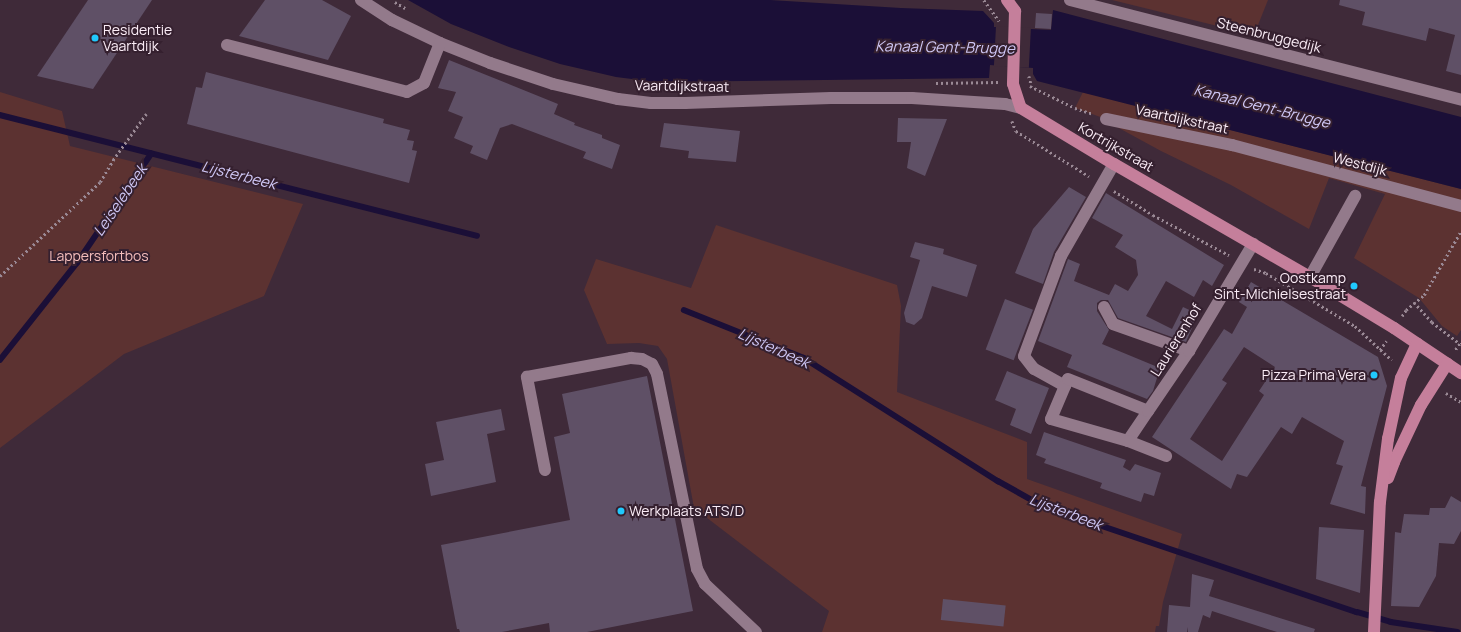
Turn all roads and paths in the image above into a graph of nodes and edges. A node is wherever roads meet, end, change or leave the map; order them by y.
1 (361, 0) edge
2 (391, 0) edge
3 (984, 0) edge
4 (1007, 0) edge
5 (1070, 0) edge
6 (410, 10) dead end
7 (1001, 26) dead end
8 (440, 43) junction
9 (227, 45) dead end
10 (1001, 82) dead end
11 (931, 83) dead end
12 (1032, 87) dead end
13 (1461, 100) edge
14 (1021, 108) junction
15 (146, 114) dead end
16 (1106, 119) joint
17 (1016, 132) dead end
18 (1251, 150) joint
19 (1114, 164) junction
20 (1102, 184) junction
21 (1355, 196) dead end
22 (1461, 206) edge
23 (1461, 231) edge
24 (1253, 244) junction
25 (1241, 262) junction
26 (0, 276) edge
27 (1310, 277) junction
28 (1104, 307) dead end
29 (1417, 344) junction
30 (1460, 344) edge
31 (1380, 350) dead end
32 (1189, 351) junction
33 (1447, 364) junction
34 (1461, 373) edge
35 (1065, 386) junction
36 (1148, 411) junction
37 (1128, 441) junction
38 (1166, 456) dead end
39 (545, 470) dead end
40 (1380, 502) junction
41 (1374, 631) edge
42 (756, 632) edge

1 - 8 street, Vaartdijkstraat
2 - 6 path
3 - 7 path
4 - 14 main road
5 - 13 street, Steenbruggedijk
8 - 9 street
8 - 14 street, Vaartdijkstraat
10 - 11 path
12 - 16 path
14 - 19 main road, Kortrijkstraat
15 - 26 path
16 - 18 street, Vaartdijkstraat
17 - 20 path
18 - 22 street, Westdijk
19 - 20 street
19 - 24 main road, Kortrijkstraat
20 - 25 path
20 - 35 street
21 - 27 street
23 - 30 path
24 - 25 street, Laurierenhof
24 - 27 main road, Kortrijkstraat
25 - 31 path
25 - 32 street, Laurierenhof
27 - 29 main road, Kortrijkstraat
28 - 32 street
29 - 33 main road, Kortrijkstraat
29 - 40 main road
32 - 36 street, Laurierenhof
33 - 34 main road, Kortrijkstraat
33 - 40 main road
35 - 36 street
35 - 37 street
36 - 37 street, Laurierenhof
37 - 38 street
39 - 42 street
40 - 41 main road

